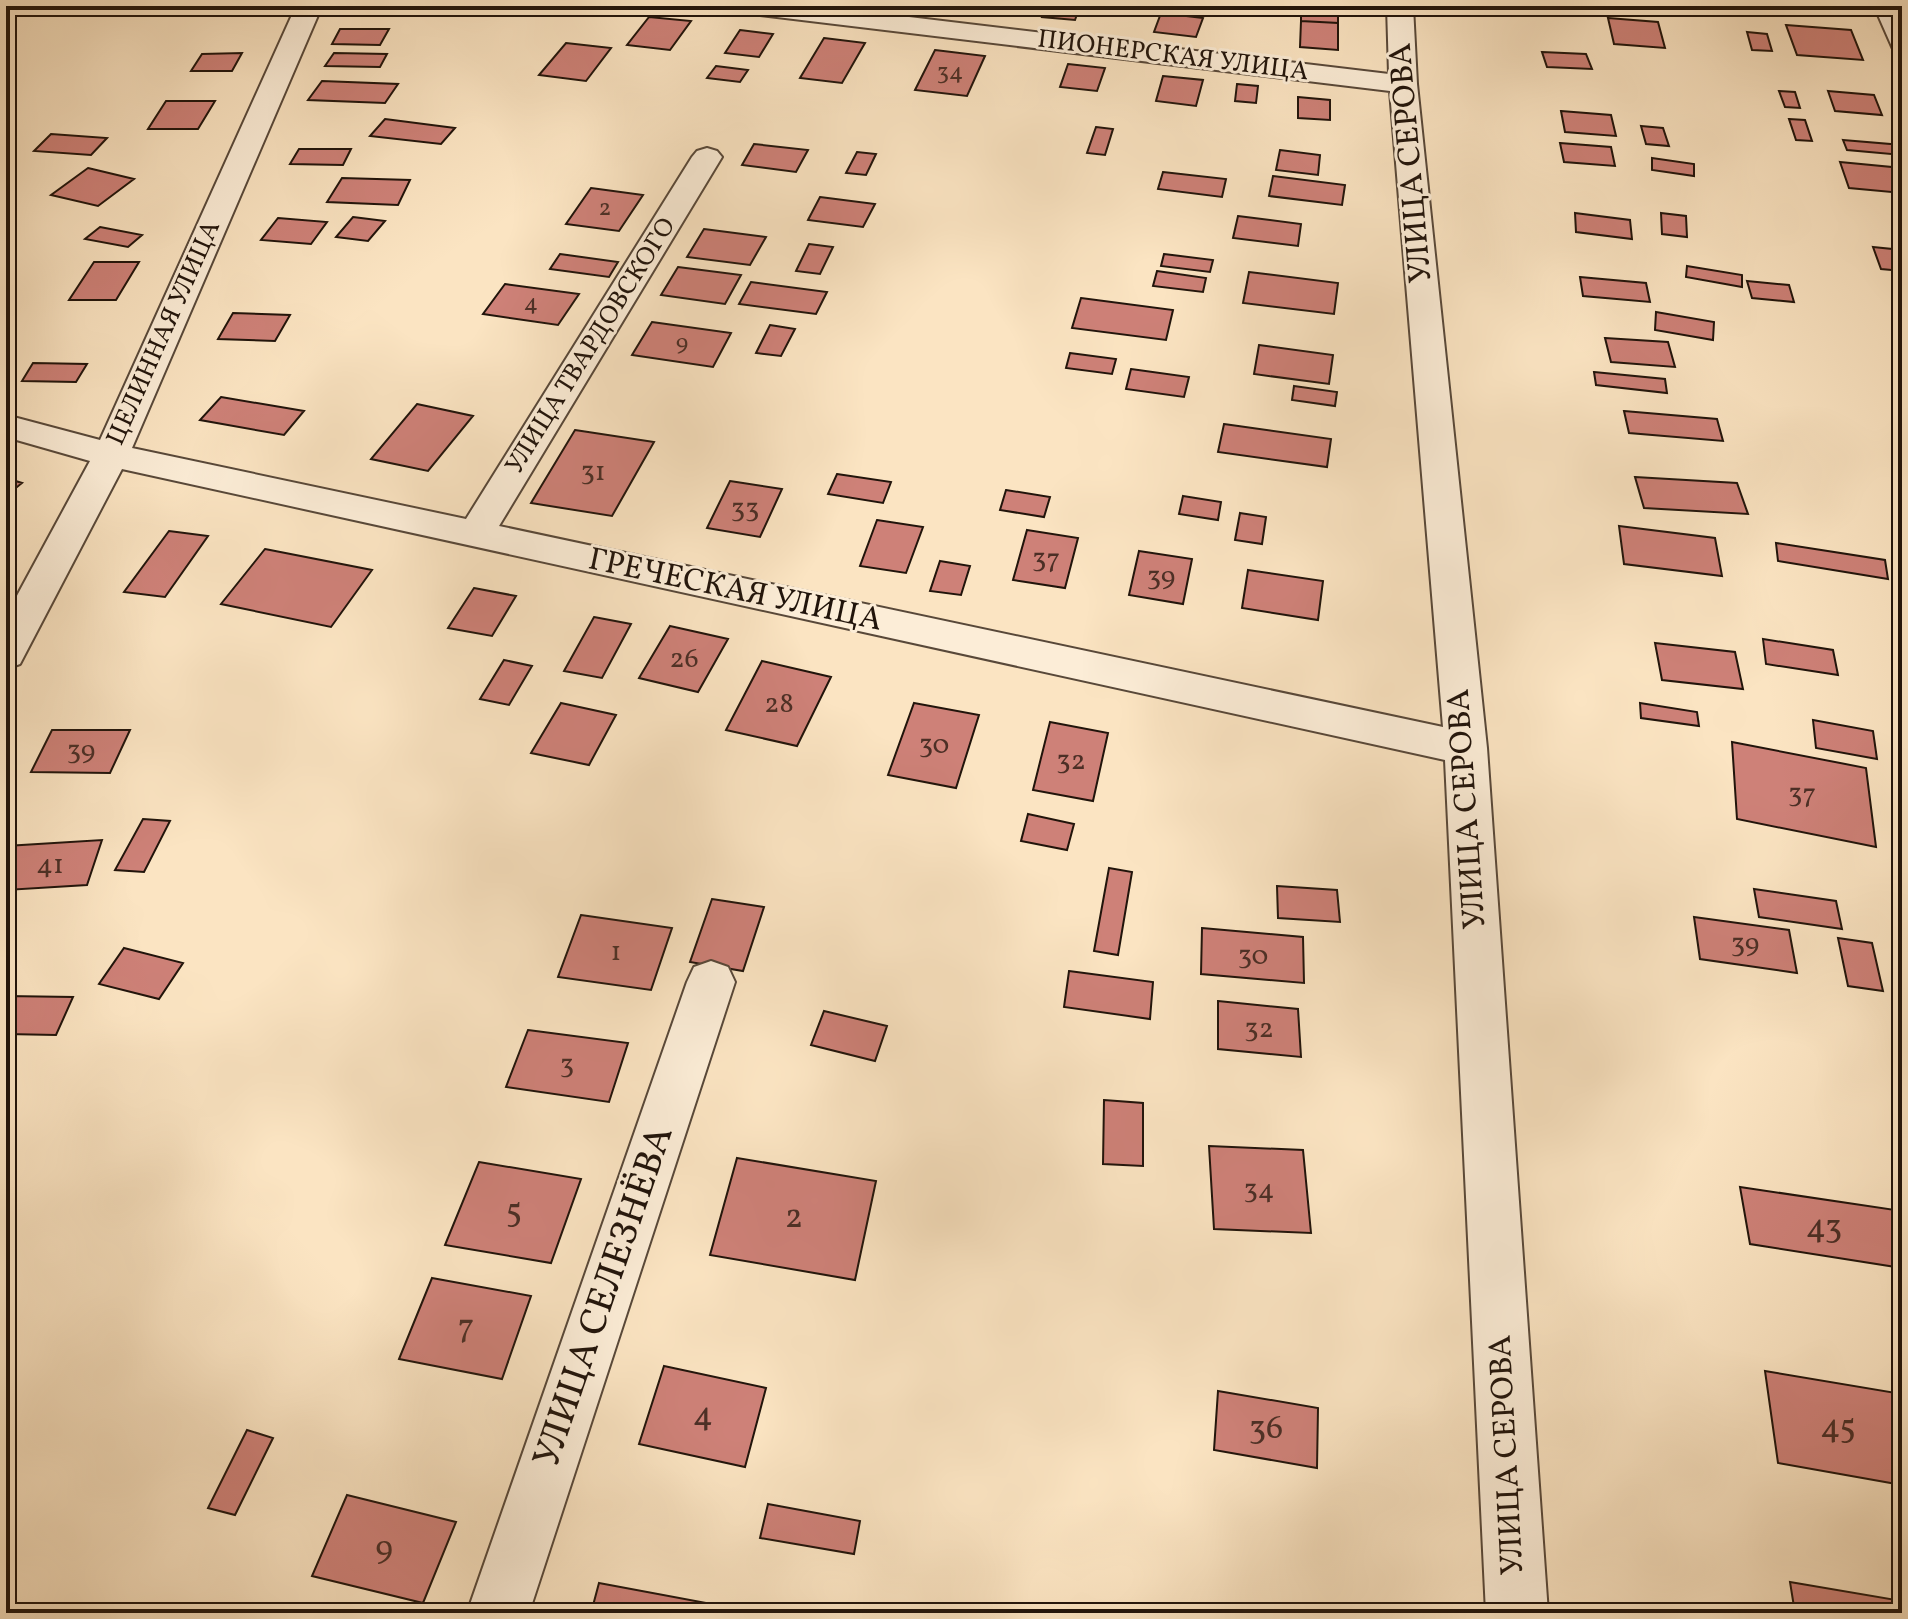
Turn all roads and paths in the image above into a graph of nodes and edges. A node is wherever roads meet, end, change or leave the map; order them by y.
1 (309, 6) edge
2 (752, 6) edge
3 (1400, 6) edge
4 (1887, 6) edge
5 (1902, 43) edge
6 (1403, 84) junction
7 (707, 157) dead end
8 (6, 426) edge
9 (111, 455) junction
10 (475, 535) junction
11 (6, 654) edge
12 (1466, 748) junction
13 (711, 982) dead end
14 (498, 1613) edge
15 (1517, 1613) edge

1 - 9 street, ЦЕЛИННАЯ УЛИЦА
2 - 6 street, ПИОНЕРСКАЯ УЛИЦА
3 - 6 street, УЛИЦА СЕРОВА
4 - 5 street
6 - 12 street, УЛИЦА СЕРОВА
7 - 10 street, УЛИЦА ТВАРДОВСКОГО
8 - 9 street, ГРЕЧЕСКАЯ УЛИЦА
9 - 10 street, ГРЕЧЕСКАЯ УЛИЦА
9 - 11 street, ЦЕЛИННАЯ УЛИЦА
10 - 12 street, ГРЕЧЕСКАЯ УЛИЦА
12 - 15 street, УЛИЦА СЕРОВА
13 - 14 street, УЛИЦА СЕЛЕЗНЁВА

